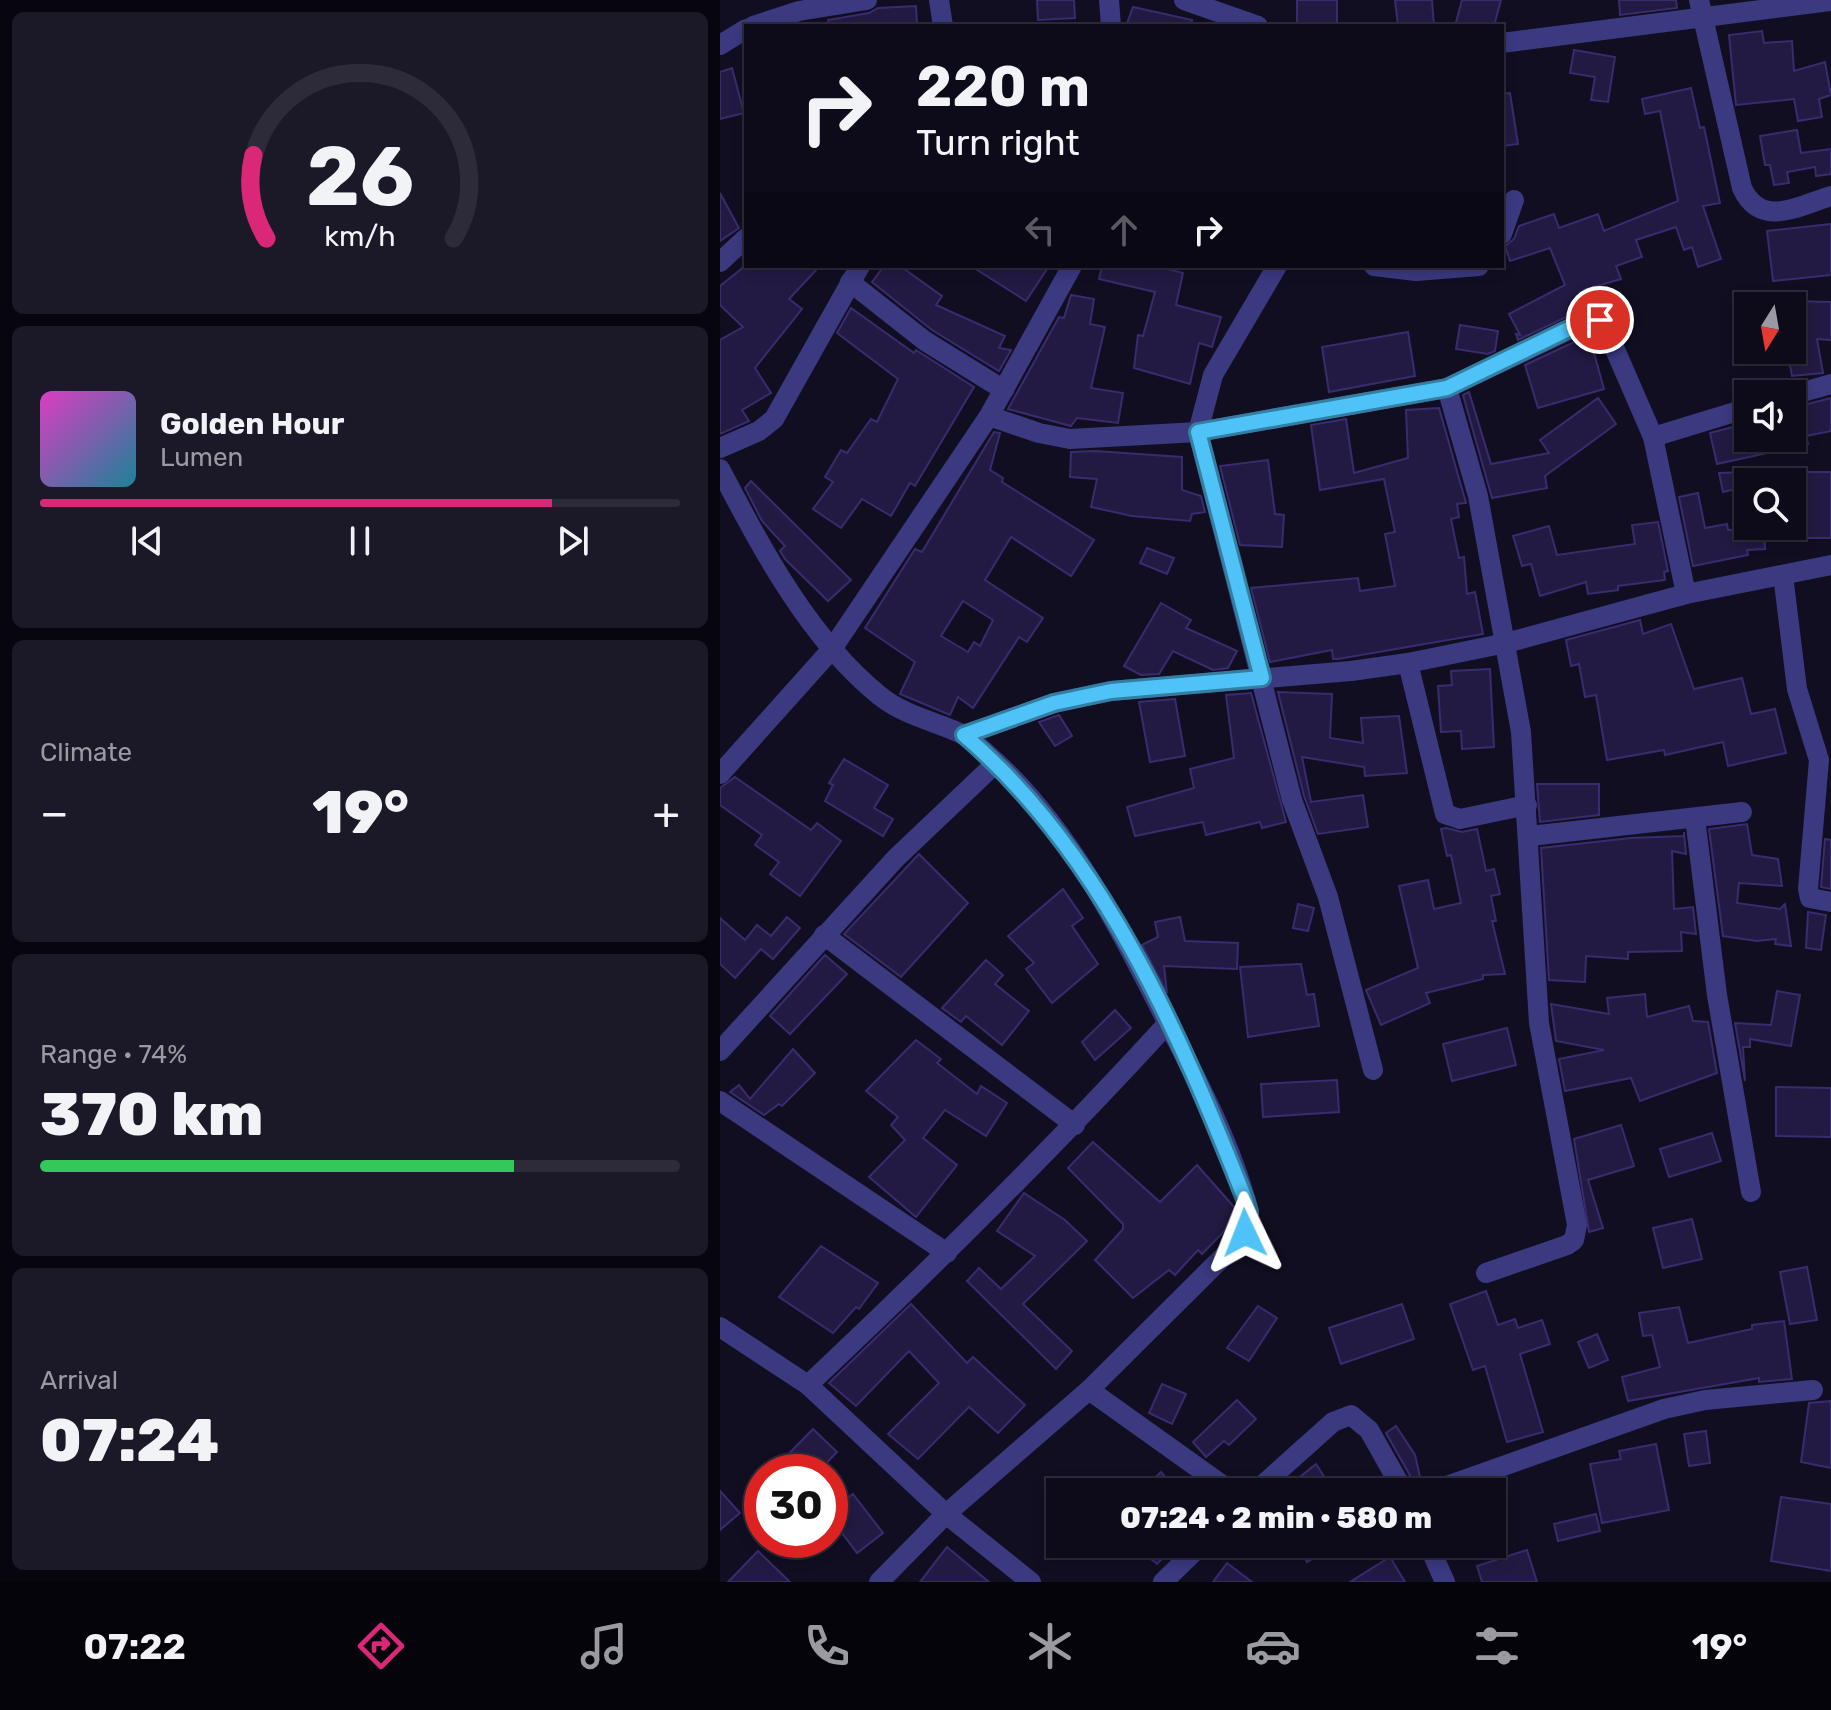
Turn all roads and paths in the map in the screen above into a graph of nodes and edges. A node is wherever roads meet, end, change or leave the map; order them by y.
1 (867, 0) edge
2 (939, 0) edge
3 (1109, 0) edge
4 (1184, 0) edge
5 (1831, 1) edge
6 (1701, 8) edge
7 (801, 12) edge
8 (760, 24) edge
9 (943, 24) edge
10 (1111, 24) edge
11 (1252, 24) edge
12 (744, 30) edge
13 (1504, 43) edge
14 (720, 45) edge
15 (1831, 196) edge
16 (1514, 200) dead end
17 (1504, 228) edge
18 (744, 240) edge
19 (720, 262) edge
20 (1071, 268) edge
21 (1276, 268) edge
22 (1391, 268) edge
23 (1454, 268) edge
24 (855, 274) edge
25 (1831, 384) edge
26 (1447, 388) junction
27 (1004, 390) junction
28 (1806, 391) edge
29 (1734, 412) edge
30 (989, 416) junction
31 (1198, 432) junction
32 (1653, 437) junction
33 (720, 448) edge
34 (720, 469) edge
35 (1831, 565) edge
36 (1783, 575) junction
37 (1686, 594) junction
38 (1506, 643) junction
39 (832, 649) junction
40 (1408, 663) junction
41 (1262, 678) junction
42 (964, 735) junction
43 (996, 763) junction
44 (720, 774) edge
45 (1527, 805) junction
46 (1742, 812) dead end
47 (1695, 818) junction
48 (1530, 836) junction
49 (1831, 902) edge
50 (824, 935) junction
51 (1168, 1023) junction
52 (720, 1051) edge
53 (1373, 1070) dead end
54 (720, 1101) edge
55 (1075, 1125) junction
56 (1751, 1192) dead end
57 (947, 1253) junction
58 (1486, 1273) dead end
59 (720, 1327) edge
60 (808, 1385) junction
61 (1089, 1390) junction
62 (1813, 1390) dead end
63 (1212, 1478) edge
64 (1271, 1478) edge
65 (1396, 1478) edge
66 (1469, 1478) edge
67 (946, 1514) junction
68 (1188, 1558) edge
69 (1434, 1558) edge
70 (879, 1582) edge
71 (1031, 1582) edge
72 (1163, 1582) edge
73 (1445, 1582) edge

1 - 7 street
2 - 9 street
3 - 10 street
4 - 11 street
5 - 6 street
6 - 13 street
6 - 15 street
7 - 8 street
12 - 14 street
16 - 17 street
18 - 19 street
20 - 27 street
21 - 31 street
22 - 23 street
24 - 27 street
24 - 33 street
25 - 28 street
26 - 31 street
26 - 32 street
26 - 38 street
27 - 30 street
29 - 32 street
30 - 31 street
30 - 39 street
31 - 41 street
32 - 37 street
34 - 39 street
35 - 36 street
36 - 37 street
36 - 49 street
37 - 38 street
38 - 40 street
38 - 45 street
39 - 42 street
39 - 44 street
40 - 41 street
40 - 45 street
41 - 42 street
41 - 53 street
42 - 43 street
43 - 50 street
43 - 51 street
45 - 48 street
46 - 47 street
47 - 48 street
47 - 56 street
48 - 58 street
50 - 52 street
50 - 55 street
51 - 55 street
51 - 61 street
54 - 57 street
55 - 57 street
57 - 60 street
59 - 60 street
60 - 67 street
61 - 63 street
61 - 67 street
62 - 66 street
64 - 65 street
67 - 70 street
67 - 71 street
68 - 72 street
69 - 73 street

